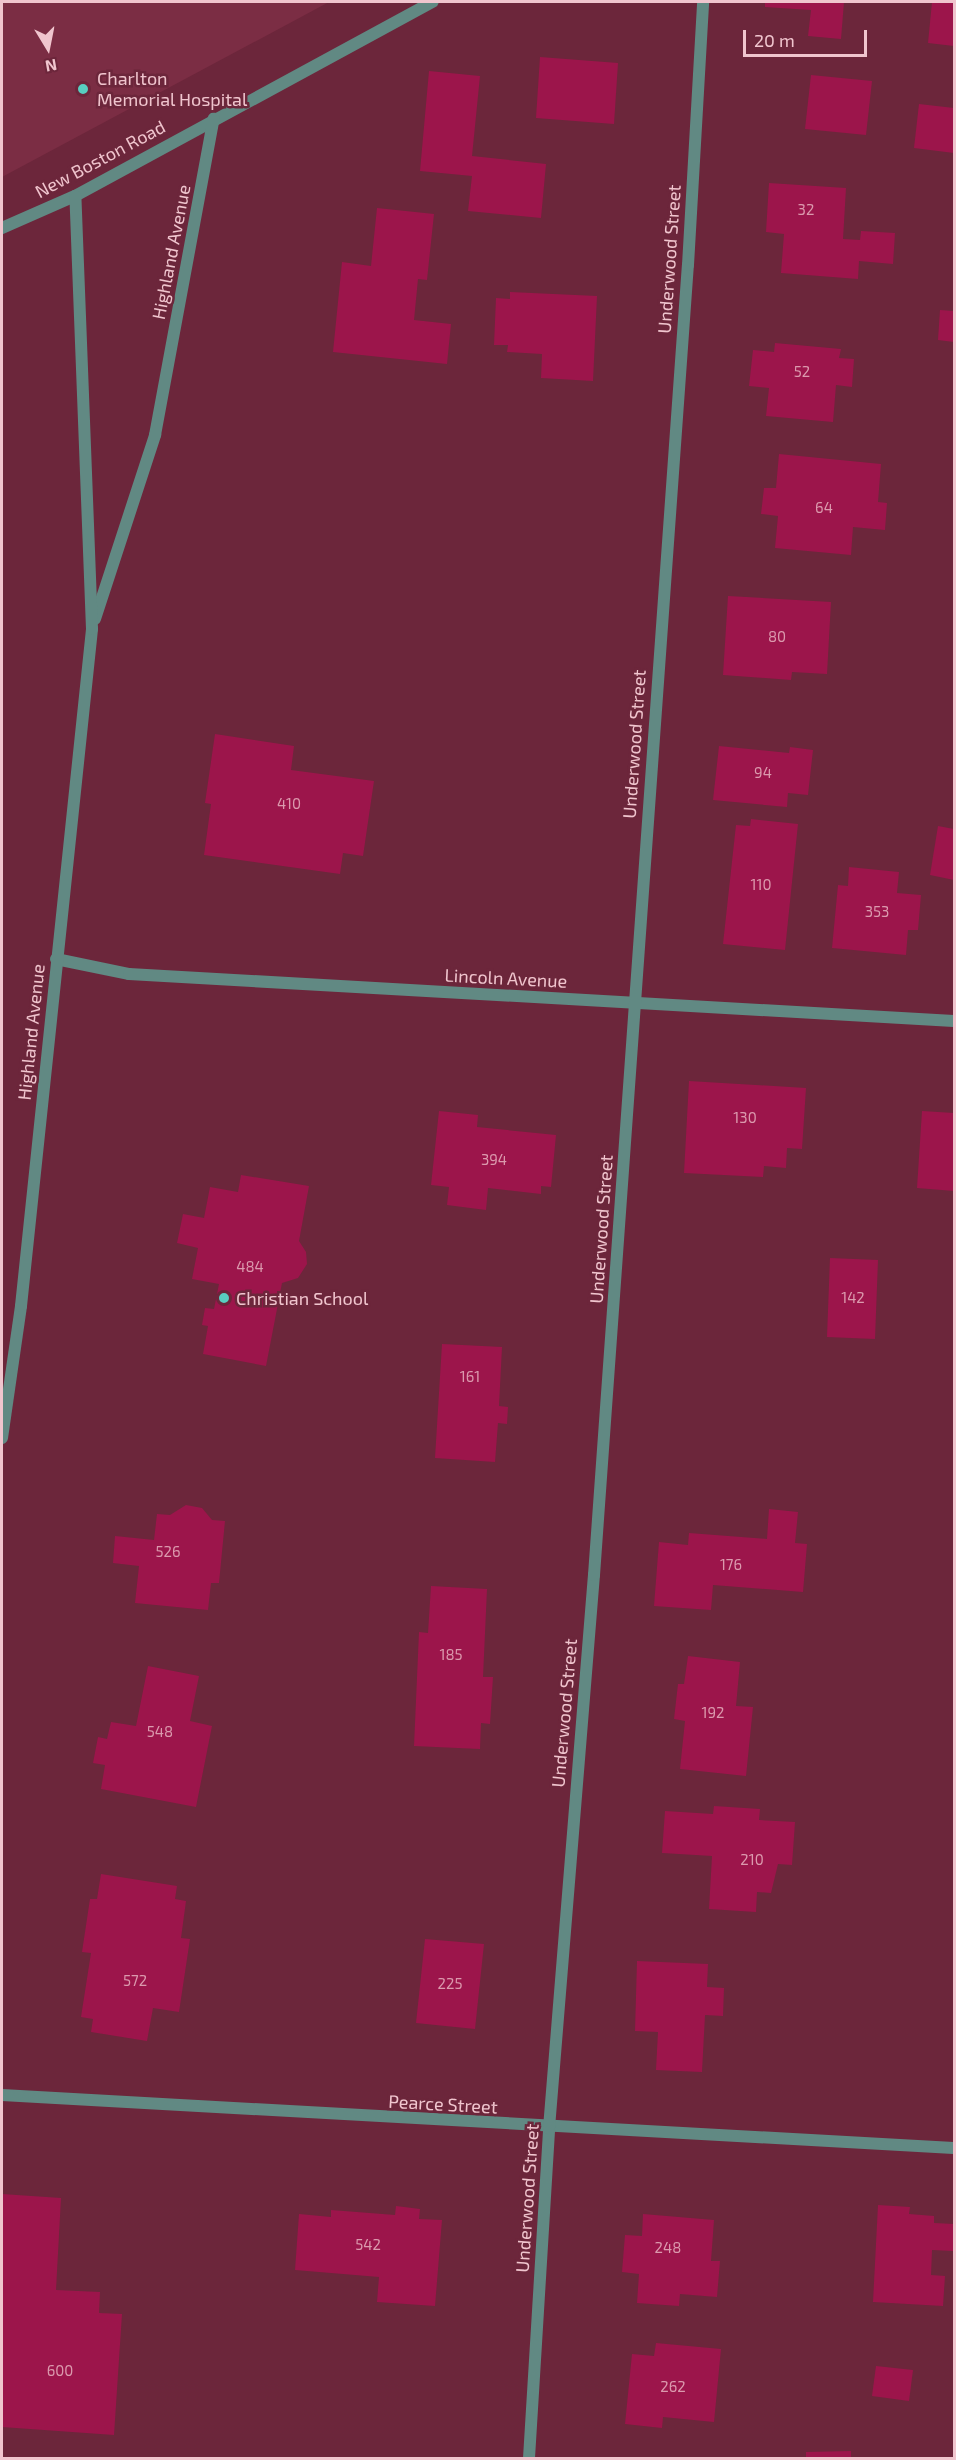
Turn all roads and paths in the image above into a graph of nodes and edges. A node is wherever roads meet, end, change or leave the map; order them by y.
1 (433, 2) edge
2 (703, 2) edge
3 (214, 118) junction
4 (75, 196) junction
5 (2, 228) edge
6 (92, 629) junction
7 (56, 959) junction
8 (634, 1004) junction
9 (954, 1021) edge
10 (2, 1438) edge
11 (2, 2095) edge
12 (549, 2128) junction
13 (954, 2148) edge
14 (529, 2458) edge

1 - 3 street
2 - 8 street, Underwood Street
3 - 4 street, New Boston Road
3 - 6 street, Highland Avenue
4 - 5 street, New Boston Road
4 - 6 street, Highland Avenue
6 - 7 street, Highland Avenue
7 - 8 street, Lincoln Avenue
7 - 10 street, Highland Avenue
8 - 9 street, Lincoln Avenue
8 - 12 street, Underwood Street
11 - 12 street, Pearce Street
12 - 13 street, Pearce Street
12 - 14 street, Underwood Street

